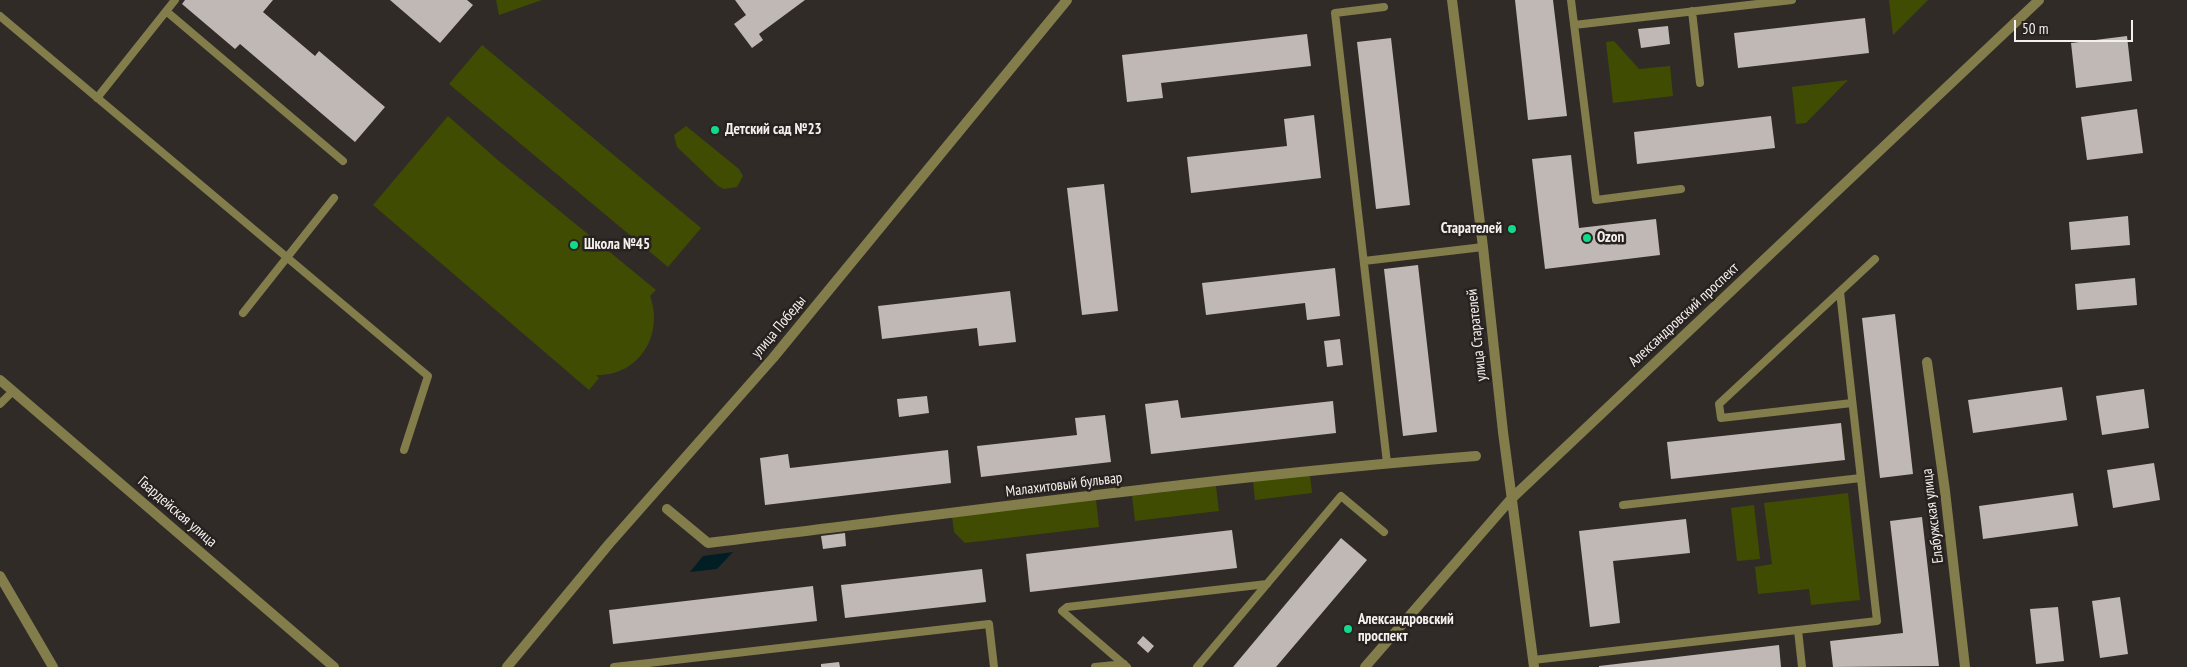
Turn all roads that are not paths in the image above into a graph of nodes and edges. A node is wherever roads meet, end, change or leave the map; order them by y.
1 (175, 0) edge
2 (1068, 0) edge
3 (1452, 0) edge
4 (1572, 0) edge
5 (1792, 0) edge
6 (2039, 0) edge
7 (1384, 7) dead end
8 (166, 11) junction
9 (1692, 12) junction
10 (0, 16) edge
11 (1574, 25) junction
12 (1700, 83) dead end
13 (96, 98) junction
14 (343, 161) dead end
15 (1681, 189) dead end
16 (334, 198) dead end
17 (1483, 247) junction
18 (286, 258) junction
19 (1875, 259) dead end
20 (1364, 261) junction
21 (1840, 292) junction
22 (243, 313) dead end
23 (1927, 362) dead end
24 (0, 380) edge
25 (13, 391) junction
26 (1852, 403) junction
27 (0, 404) edge
28 (404, 450) dead end
29 (1476, 456) dead end
30 (1387, 463) junction
31 (1861, 478) junction
32 (1511, 499) junction
33 (1623, 505) dead end
34 (667, 509) dead end
35 (1384, 532) dead end
36 (0, 576) edge
37 (1267, 584) junction
38 (1798, 630) junction
39 (1534, 664) edge
40 (1126, 665) edge
41 (54, 667) edge
42 (334, 667) edge
43 (507, 667) edge
44 (614, 667) edge
45 (994, 667) edge
46 (1095, 667) edge
47 (1197, 667) edge
48 (1365, 667) edge
49 (1802, 667) edge
50 (1965, 667) edge

1 - 8 lane
2 - 43 street, улица Победы
3 - 17 street, улица Старателей
4 - 11 lane
5 - 9 lane
6 - 32 street, Александровский проспект
7 - 20 lane
8 - 13 lane
8 - 14 lane
9 - 11 lane
9 - 12 lane
10 - 13 lane
11 - 15 lane
13 - 18 lane
16 - 18 lane
17 - 20 lane
17 - 32 street, улица Старателей
18 - 22 lane
18 - 28 lane
19 - 21 lane
20 - 30 lane
21 - 26 lane
21 - 26 lane
23 - 50 street, Елабужская улица
24 - 25 street, Гвардейская улица
25 - 27 lane
25 - 42 street, Гвардейская улица
26 - 31 lane
29 - 30 street, Малахитовый бульвар
30 - 34 street, Малахитовый бульвар
31 - 33 lane
31 - 38 lane
32 - 39 street, улица Старателей
32 - 48 street, Александровский проспект
35 - 37 lane
36 - 41 street
37 - 40 lane
37 - 47 lane
38 - 39 lane
38 - 49 lane
40 - 46 lane
44 - 45 lane

